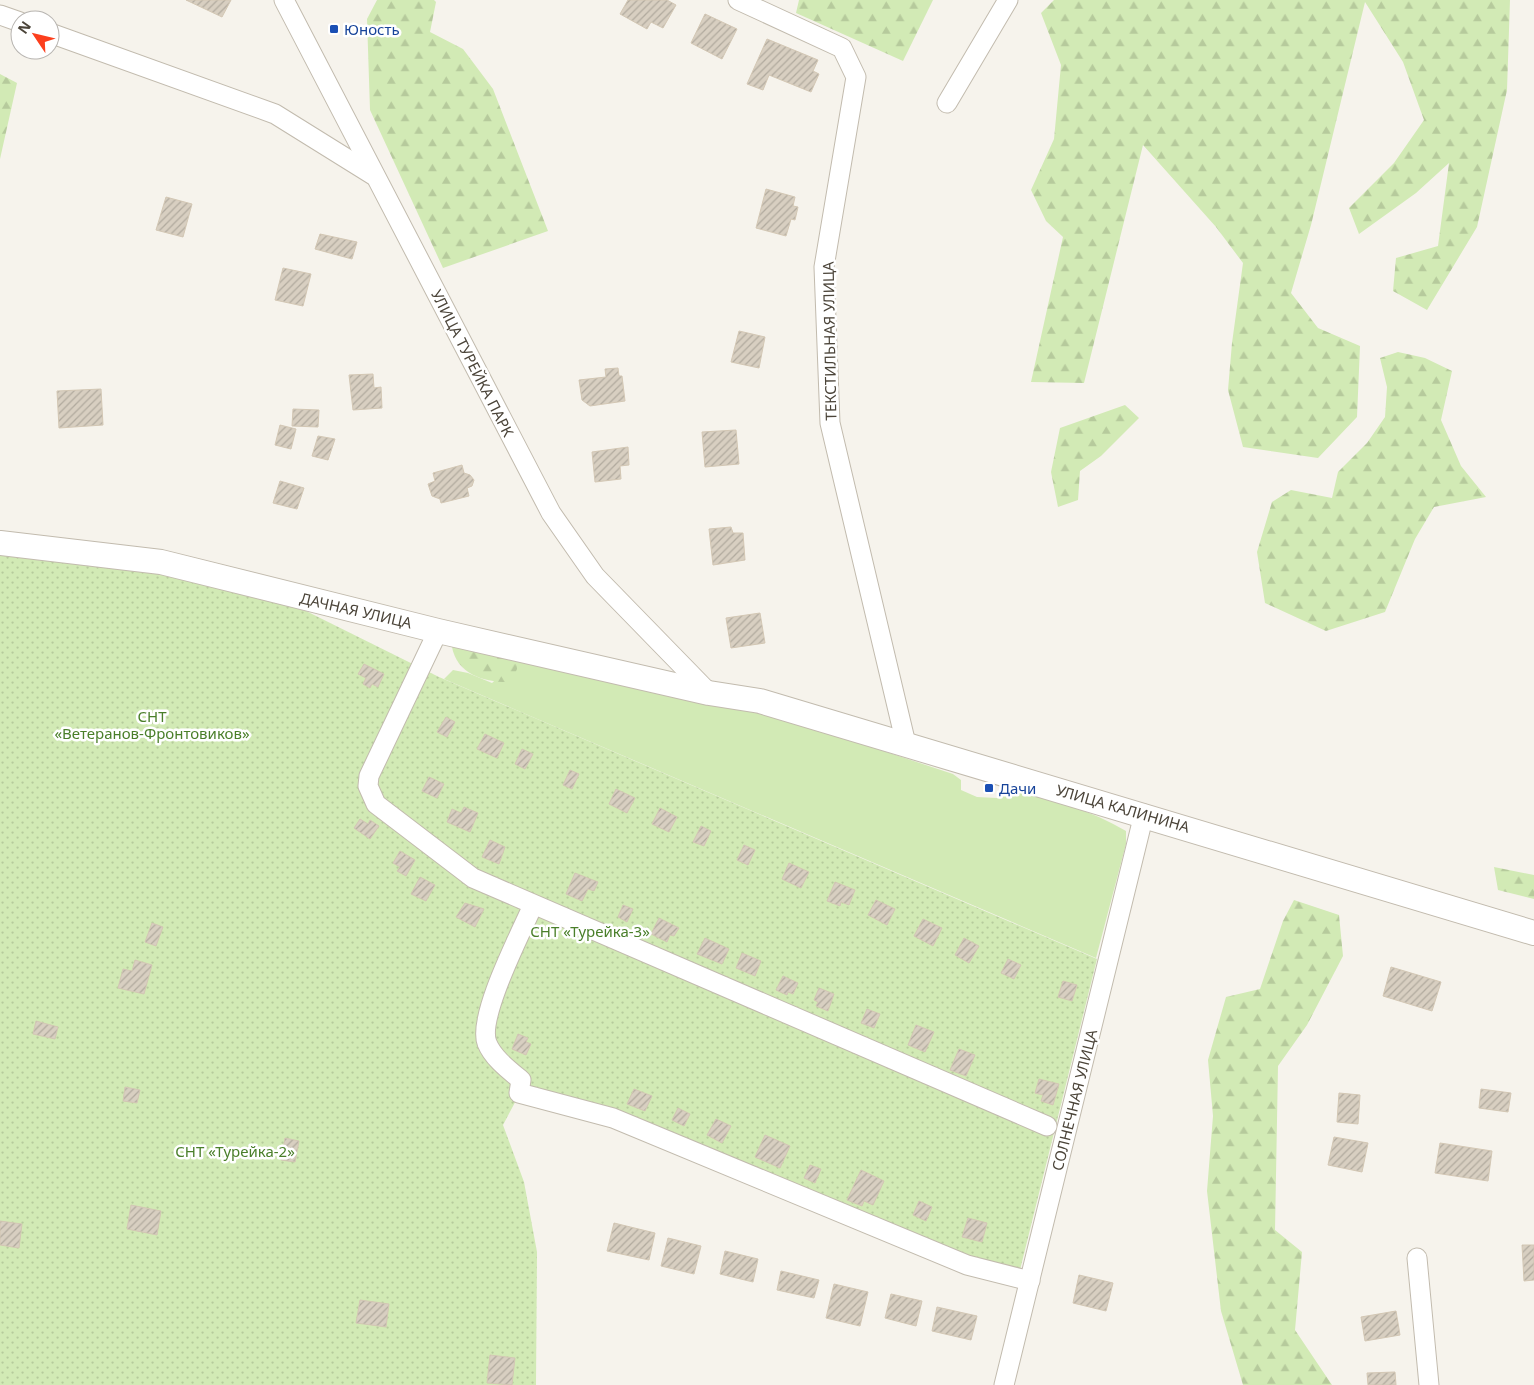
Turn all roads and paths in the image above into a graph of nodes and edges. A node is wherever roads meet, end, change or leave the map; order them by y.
1 (284, 0) edge
2 (738, 0) edge
3 (1008, 0) edge
4 (60, 37) edge
5 (947, 103) dead end
6 (374, 176) junction
7 (0, 543) edge
8 (438, 630) junction
9 (709, 693) junction
10 (906, 744) junction
11 (1144, 814) junction
12 (534, 905) junction
13 (1534, 932) edge
14 (1047, 1126) dead end
15 (1417, 1258) dead end
16 (1030, 1281) junction
17 (1004, 1385) edge
18 (1429, 1385) edge

1 - 6 street, УЛИЦА ТУРЕЙКА ПАРК
2 - 10 street, ТЕКСТИЛЬНАЯ УЛИЦА
3 - 5 street
4 - 6 street
6 - 9 street, УЛИЦА ТУРЕЙКА ПАРК
7 - 8 street, ДАЧНАЯ УЛИЦА
8 - 9 street, ДАЧНАЯ УЛИЦА
8 - 12 street
9 - 10 street, УЛИЦА КАЛИНИНА
10 - 11 street, УЛИЦА КАЛИНИНА
11 - 13 street, УЛИЦА КАЛИНИНА
11 - 16 street, СОЛНЕЧНАЯ УЛИЦА
12 - 14 street
12 - 16 street
15 - 18 street
16 - 17 street, СОЛНЕЧНАЯ УЛИЦА

